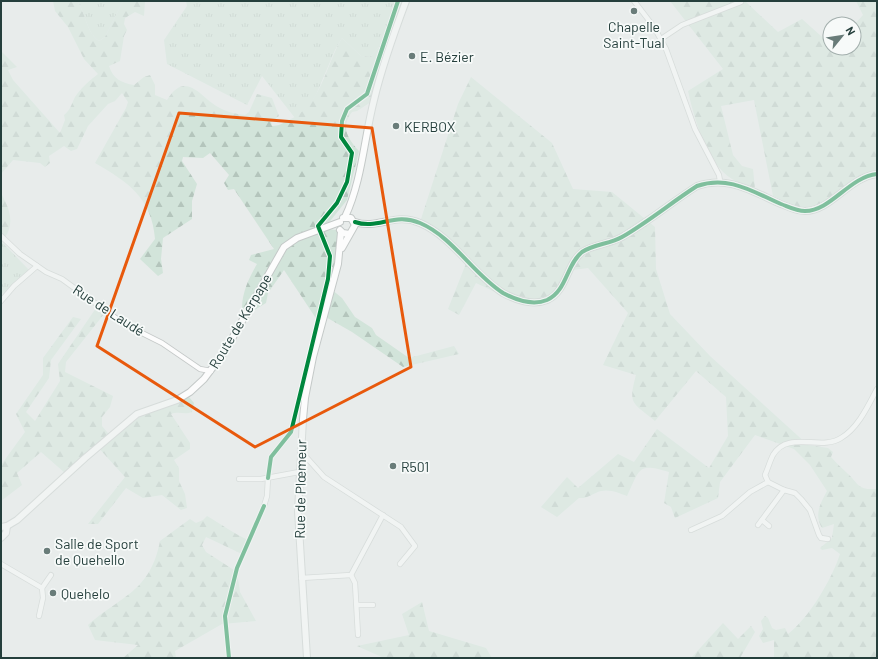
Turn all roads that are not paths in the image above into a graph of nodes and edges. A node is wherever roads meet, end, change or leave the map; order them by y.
1 (406, 1) edge
2 (634, 1) edge
3 (741, 2) edge
4 (661, 39) junction
5 (877, 174) edge
6 (720, 181) junction
7 (352, 203) junction
8 (345, 217) junction
9 (354, 221) junction
10 (413, 221) junction
11 (340, 222) junction
12 (325, 228) junction
13 (340, 231) junction
14 (351, 232) junction
15 (1, 236) edge
16 (340, 252) junction
17 (37, 266) junction
18 (1, 300) edge
19 (200, 369) junction
20 (211, 371) junction
21 (204, 379) junction
22 (877, 389) edge
23 (300, 454) junction
24 (300, 463) junction
25 (313, 466) junction
26 (299, 472) junction
27 (268, 478) junction
28 (239, 479) dead end
29 (768, 482) junction
30 (784, 490) junction
31 (264, 506) dead end
32 (383, 514) junction
33 (762, 520) junction
34 (758, 525) dead end
35 (769, 526) dead end
36 (4, 527) edge
37 (691, 530) dead end
38 (1, 538) edge
39 (828, 539) dead end
40 (1, 564) edge
41 (400, 564) dead end
42 (51, 575) dead end
43 (351, 575) junction
44 (301, 578) junction
45 (42, 588) junction
46 (373, 605) dead end
47 (356, 606) junction
48 (40, 616) dead end
49 (358, 634) dead end
50 (307, 658) edge

1 - 7 main road
2 - 4 street
3 - 4 street
4 - 6 street
5 - 6 main road
6 - 10 main road
7 - 8 main road
7 - 9 main road
8 - 9 main road
8 - 11 main road
9 - 10 main road
9 - 14 main road
10 - 14 main road
11 - 12 main road, Route de Kerpape
11 - 13 main road, Rue de Plœmeur
12 - 13 main road, Route de Kerpape
12 - 20 main road, Route de Kerpape
13 - 14 main road, Route de Kerpape
13 - 16 main road, Rue de Plœmeur
14 - 16 main road, Rue de Plœmeur
15 - 17 street, Rue de Laudé
16 - 23 main road, Rue de Plœmeur
17 - 18 street
17 - 19 street, Rue de Laudé
19 - 20 street, Rue de Laudé
19 - 21 street
20 - 21 main road, Route de Kerpape
21 - 36 main road, Route de Kerpape
22 - 29 street
23 - 24 main road, Rue de Plœmeur
23 - 25 street
24 - 25 street
24 - 26 main road, Rue de Plœmeur
25 - 32 street
26 - 27 street
26 - 44 main road, Rue de Plœmeur
27 - 28 street
27 - 31 street
29 - 30 street
29 - 37 street
30 - 33 street
30 - 39 street
32 - 41 street
32 - 43 street
33 - 34 street
33 - 35 street
36 - 38 main road
40 - 45 street
42 - 45 street
43 - 44 street
43 - 47 street
44 - 50 main road, Rue de Plœmeur
45 - 48 street
46 - 47 street
47 - 49 street

